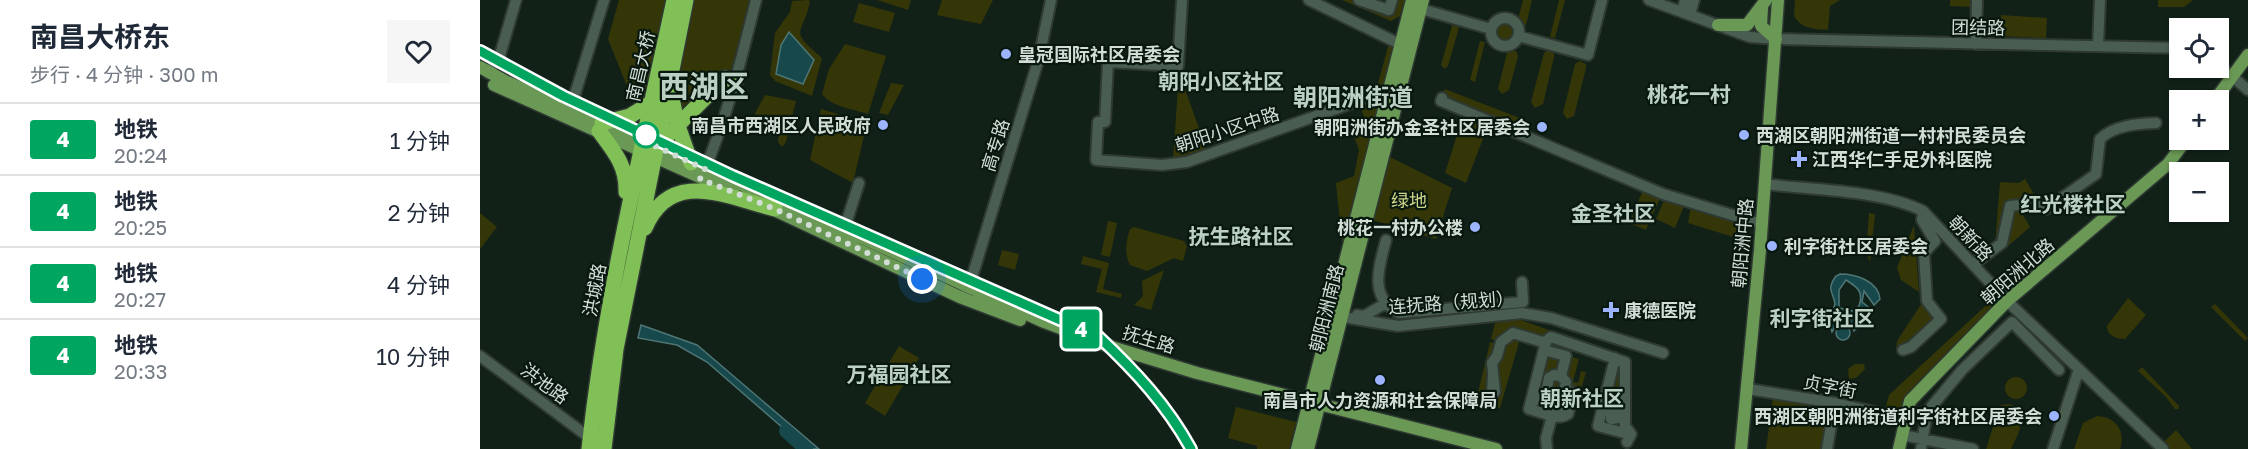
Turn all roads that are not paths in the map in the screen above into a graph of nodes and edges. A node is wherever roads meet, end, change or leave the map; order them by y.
1 (516, 0) edge
2 (604, 0) edge
3 (674, 0) edge
4 (686, 0) edge
5 (756, 0) edge
6 (1051, 0) edge
7 (1182, 0) edge
8 (1359, 0) edge
9 (1392, 0) edge
10 (1602, 0) edge
11 (1649, 0) edge
12 (1685, 0) edge
13 (1694, 0) edge
14 (1778, 0) edge
15 (1977, 0) edge
16 (2095, 0) edge
17 (2100, 0) edge
18 (1317, 2) edge
19 (1763, 2) edge
20 (1419, 3) edge
21 (1686, 13) junction
22 (1718, 25) junction
23 (1491, 29) junction
24 (1518, 36) junction
25 (1776, 39) junction
26 (1976, 44) junction
27 (2095, 46) junction
28 (1405, 47) junction
29 (2169, 48) edge
30 (2248, 55) edge
31 (483, 72) edge
32 (2229, 73) edge
33 (2232, 76) junction
34 (668, 79) junction
35 (736, 80) junction
36 (1389, 90) junction
37 (2222, 90) edge
38 (2248, 90) edge
39 (651, 103) junction
40 (569, 113) junction
41 (677, 123) junction
42 (2156, 123) dead end
43 (600, 127) junction
44 (648, 148) junction
45 (2178, 150) edge
46 (699, 170) junction
47 (859, 183) dead end
48 (1765, 184) junction
49 (1663, 194) junction
50 (775, 209) junction
51 (1923, 211) junction
52 (1762, 224) junction
53 (844, 230) junction
54 (624, 235) junction
55 (1386, 240) dead end
56 (634, 253) junction
57 (1974, 264) junction
58 (1522, 282) dead end
59 (965, 292) junction
60 (2007, 301) junction
61 (1386, 303) junction
62 (617, 310) junction
63 (1344, 315) junction
64 (1545, 346) junction
65 (609, 349) junction
66 (1903, 350) dead end
67 (1663, 353) dead end
68 (480, 356) edge
69 (1616, 358) junction
70 (2079, 369) junction
71 (2059, 370) dead end
72 (1492, 375) dead end
73 (1561, 376) junction
74 (1748, 389) junction
75 (1556, 392) junction
76 (1835, 403) junction
77 (1314, 407) junction
78 (1529, 407) junction
79 (1554, 416) junction
80 (1905, 419) junction
81 (1621, 427) edge
82 (1902, 435) junction
83 (590, 443) edge
84 (1922, 444) edge
85 (604, 449) edge
86 (1297, 449) edge
87 (1308, 449) edge
88 (1463, 449) edge
89 (1496, 449) edge
90 (1547, 449) edge
91 (1741, 449) edge
92 (1827, 449) edge
93 (1899, 449) edge
94 (1973, 449) edge
95 (2053, 449) edge
96 (2163, 449) edge

1 - 31 street
2 - 40 street
3 - 39 highway, 南昌大桥
4 - 34 highway, 南昌大桥
5 - 35 street
6 - 59 street, 高专路
7 - 36 street, 朝阳小区中路
8 - 9 street
10 - 24 street
11 - 21 street, 团结路
12 - 21 street
13 - 21 street
14 - 25 main road, 朝阳洲中路
15 - 26 street
16 - 27 street
17 - 27 street
18 - 28 street
19 - 22 main road
19 - 25 main road
20 - 23 street
20 - 28 main road, 朝阳洲南路
21 - 22 street, 团结路
22 - 25 street, 团结路
23 - 24 street
23 - 24 street
25 - 26 street, 团结路
25 - 48 main road, 朝阳洲中路
26 - 27 street, 团结路
27 - 29 street, 团结路
28 - 36 main road, 朝阳洲南路
28 - 63 main road, 朝阳洲南路
30 - 33 main road
31 - 40 main road, 抚生路
32 - 33 street
33 - 37 main road
33 - 38 street
34 - 41 highway
34 - 44 highway, 南昌大桥
35 - 41 highway
35 - 46 street
36 - 77 main road, 朝阳洲南路
39 - 43 highway
39 - 44 highway, 南昌大桥
40 - 43 main road, 抚生路
41 - 44 highway
41 - 46 highway
42 - 57 street
43 - 44 main road, 抚生路
43 - 54 highway
44 - 46 main road, 抚生路
44 - 46 main road, 抚生路
44 - 54 highway, 洪城路
44 - 56 highway, 洪城路
45 - 60 main road, 朝阳洲北路
46 - 50 main road, 抚生路
46 - 53 main road, 抚生路
47 - 53 street
48 - 51 street, 朝新路
48 - 52 main road, 朝阳洲中路
49 - 49 street
49 - 52 street
50 - 56 highway
50 - 59 main road, 抚生路
51 - 57 street, 朝新路
51 - 66 street
52 - 74 main road, 朝阳洲中路
53 - 59 main road, 抚生路
54 - 62 highway, 洪城路
55 - 61 street
56 - 62 highway, 洪城路
57 - 60 street, 朝新路
58 - 61 street
59 - 77 main road, 抚生路
60 - 70 street, 朝新路
60 - 80 main road, 朝阳洲北路
61 - 63 street
62 - 65 highway, 洪城路
63 - 67 street, 连抚路（规划）
63 - 77 main road, 朝阳洲南路
64 - 69 street
64 - 72 street
64 - 73 street
64 - 78 street
65 - 83 highway, 洪城路
65 - 85 highway, 洪城路
68 - 83 street, 洪池路
69 - 81 street
69 - 81 street
70 - 95 street
70 - 96 street, 朝新路
71 - 84 street
73 - 75 street
73 - 75 street
74 - 76 street, 贞字街
74 - 91 main road, 朝阳洲中路
75 - 78 street
75 - 79 street
75 - 79 street
76 - 80 street, 贞字街
76 - 92 street
77 - 86 main road, 朝阳洲南路
77 - 87 main road, 朝阳洲南路
77 - 88 main road, 抚生路
77 - 89 main road, 抚生路
78 - 79 street
79 - 90 street
80 - 82 main road, 朝阳洲北路
82 - 84 street
82 - 93 main road, 朝阳洲北路
84 - 94 street

